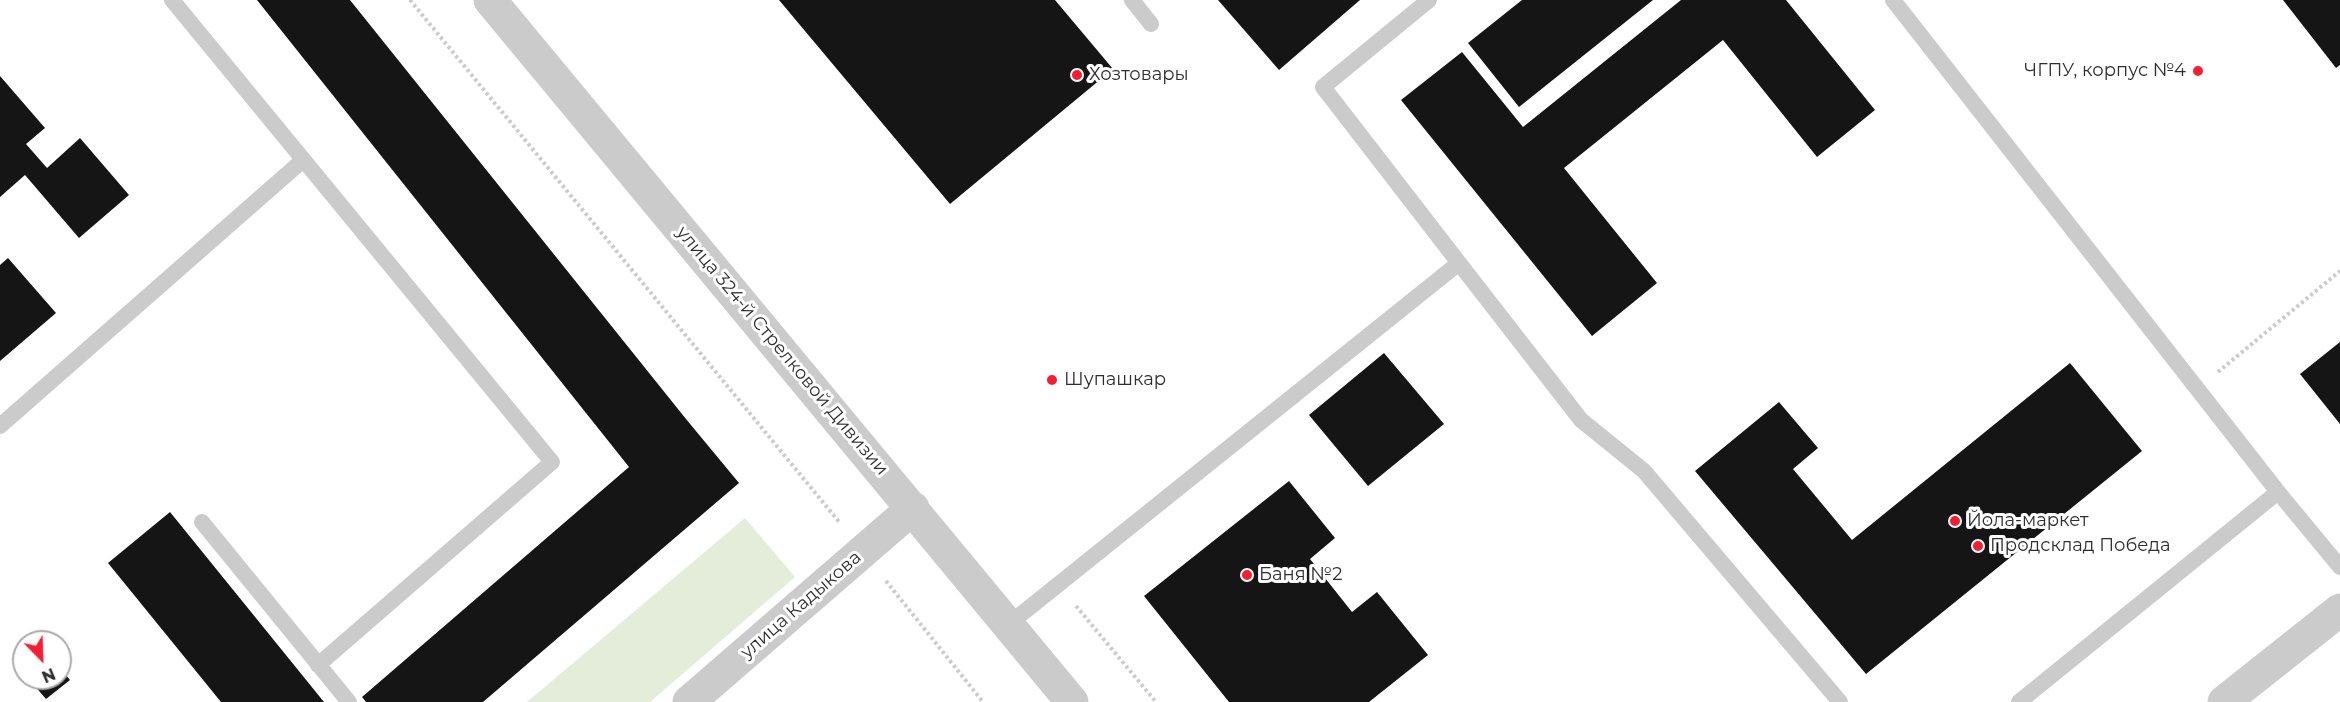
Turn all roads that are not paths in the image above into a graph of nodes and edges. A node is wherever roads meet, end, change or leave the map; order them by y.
1 (172, 0) edge
2 (490, 0) edge
3 (1132, 0) edge
4 (1429, 0) edge
5 (1893, 0) edge
6 (1151, 24) dead end
7 (302, 161) junction
8 (1459, 263) junction
9 (0, 426) edge
10 (2278, 492) junction
11 (913, 508) junction
12 (202, 522) dead end
13 (2340, 567) edge
14 (2340, 610) edge
15 (1009, 624) junction
16 (318, 665) junction
17 (349, 702) edge
18 (689, 702) edge
19 (1072, 702) edge
20 (1840, 702) edge
21 (2019, 702) edge
22 (2224, 702) edge

1 - 7 lane
2 - 11 street, улица 324-й Стрелковой Дивизии
3 - 6 lane
4 - 8 lane
5 - 10 lane
7 - 9 lane
7 - 16 lane
8 - 15 lane
8 - 20 lane
10 - 13 lane
10 - 21 lane
11 - 15 street, улица 324-й Стрелковой Дивизии
11 - 18 street, улица Кадыкова
12 - 16 lane
14 - 22 street
15 - 19 street, улица 324-й Стрелковой Дивизии
16 - 17 lane

